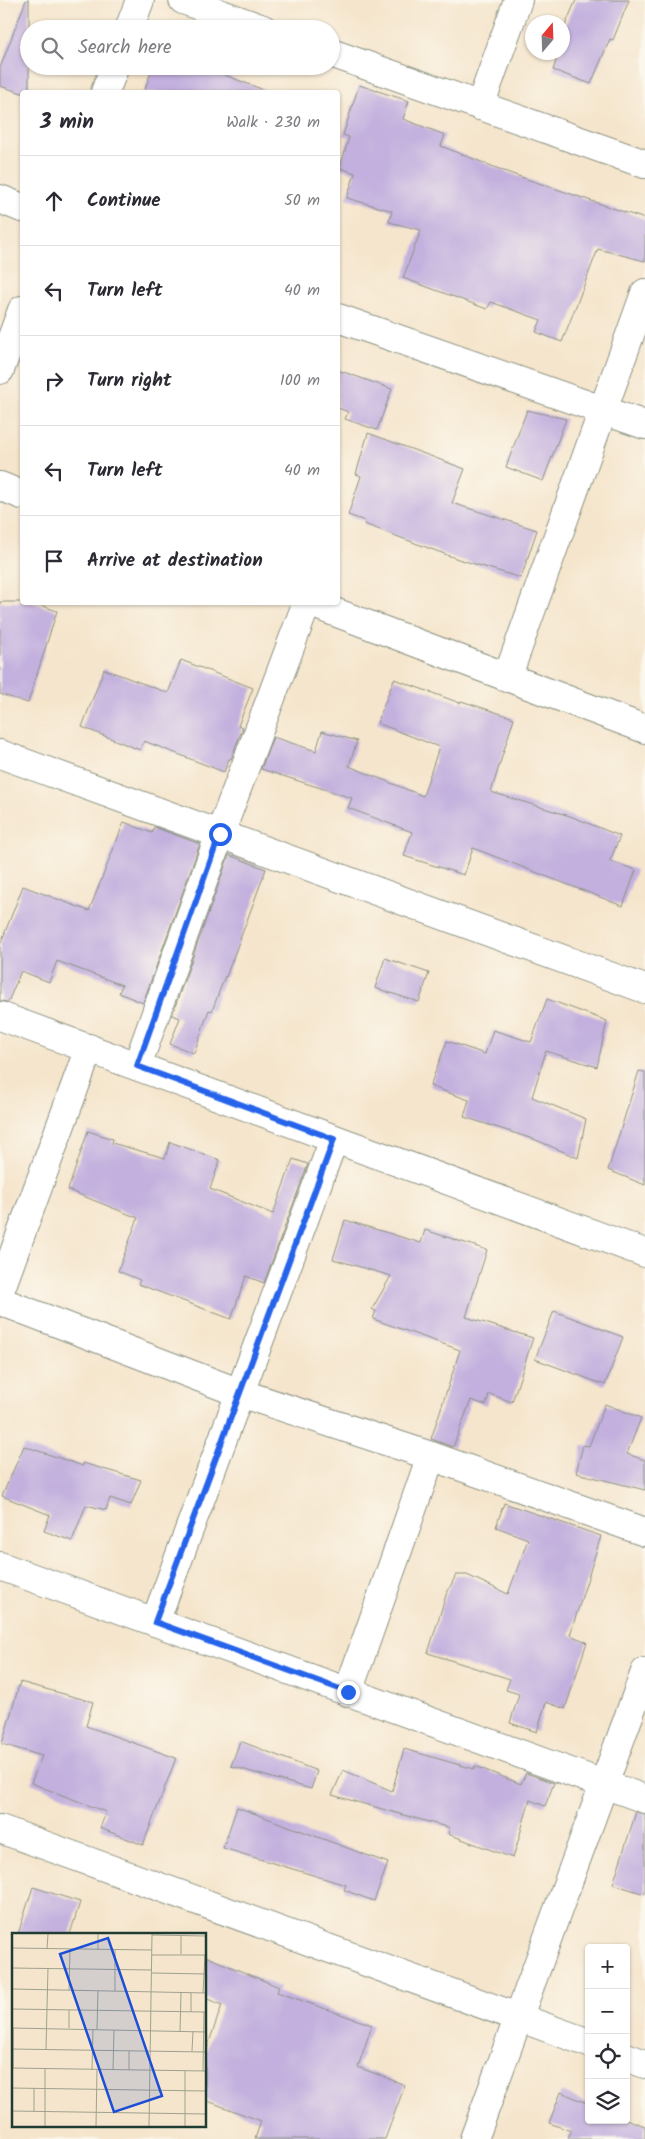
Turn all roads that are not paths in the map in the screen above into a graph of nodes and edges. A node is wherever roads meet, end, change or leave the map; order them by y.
1 (140, 0) edge
2 (183, 0) edge
3 (518, 0) edge
4 (132, 20) edge
5 (238, 20) edge
6 (340, 56) edge
7 (112, 75) edge
8 (106, 90) edge
9 (480, 106) junction
10 (645, 164) edge
11 (0, 199) edge
12 (20, 207) edge
13 (645, 293) edge
14 (20, 315) edge
15 (340, 319) edge
16 (0, 370) edge
17 (602, 410) junction
18 (645, 426) edge
19 (0, 486) edge
20 (20, 494) edge
21 (306, 605) edge
22 (315, 605) edge
23 (507, 678) junction
24 (645, 728) edge
25 (0, 754) edge
26 (220, 834) junction
27 (645, 989) edge
28 (0, 1016) edge
29 (88, 1048) junction
30 (137, 1066) junction
31 (334, 1139) junction
32 (645, 1253) edge
33 (0, 1291) edge
34 (0, 1302) edge
35 (240, 1393) junction
36 (431, 1456) junction
37 (645, 1532) edge
38 (0, 1566) edge
39 (155, 1622) junction
40 (645, 1672) edge
41 (348, 1692) junction
42 (604, 1784) junction
43 (645, 1799) edge
44 (0, 1829) edge
45 (519, 2017) junction
46 (585, 2042) edge
47 (630, 2058) edge
48 (645, 2064) edge
49 (474, 2139) edge

1 - 4 street
2 - 5 street
3 - 9 street
6 - 9 street
7 - 8 street
9 - 10 street
11 - 12 street
13 - 17 street
14 - 16 street
15 - 17 street
17 - 18 street
17 - 23 street
19 - 20 street
21 - 26 street
22 - 23 street
23 - 24 street
25 - 26 street
26 - 27 street
26 - 30 street
28 - 29 street
29 - 30 street
29 - 33 street
30 - 31 street
31 - 32 street
31 - 35 street
34 - 35 street
35 - 36 street
35 - 39 street
36 - 37 street
36 - 41 street
38 - 39 street
39 - 41 street
40 - 42 street
41 - 42 street
42 - 43 street
42 - 45 street
44 - 45 street
45 - 46 street
45 - 49 street
47 - 48 street

